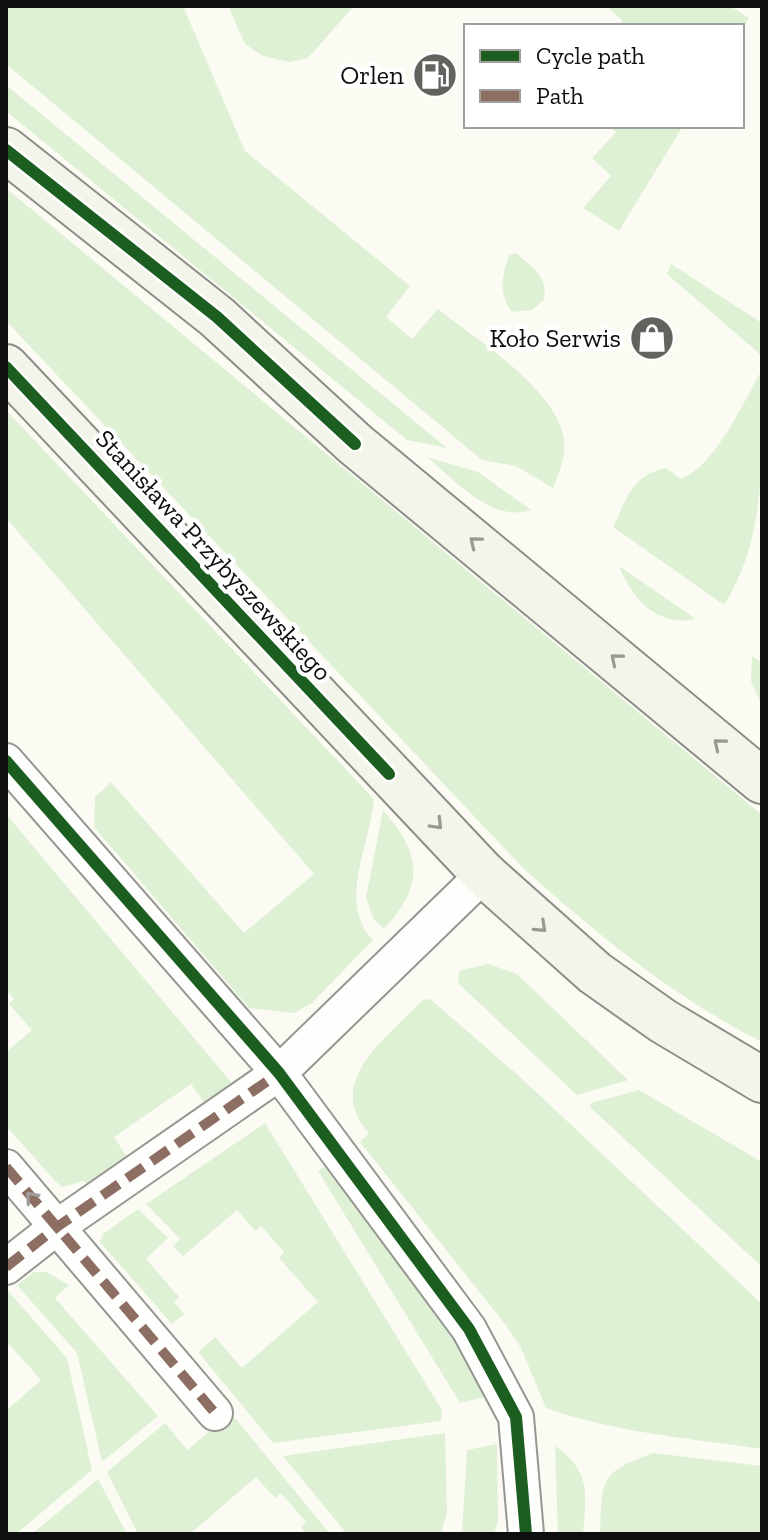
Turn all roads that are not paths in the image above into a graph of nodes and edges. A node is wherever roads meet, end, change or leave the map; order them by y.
1 (6, 150) edge
2 (6, 367) edge
3 (6, 761) edge
4 (762, 781) edge
5 (484, 874) junction
6 (279, 1073) junction
7 (762, 1080) edge
8 (6, 1167) edge
9 (57, 1227) junction
10 (6, 1267) edge
11 (215, 1413) dead end
12 (526, 1534) edge

4 -> 1 street
2 -> 5 street, Stanisława Przybyszewskiego
3 - 6 street
5 - 6 street
5 -> 7 street, Stanisława Przybyszewskiego
6 - 9 street
6 - 12 street
9 -> 8 street
9 - 10 street
9 - 11 street

